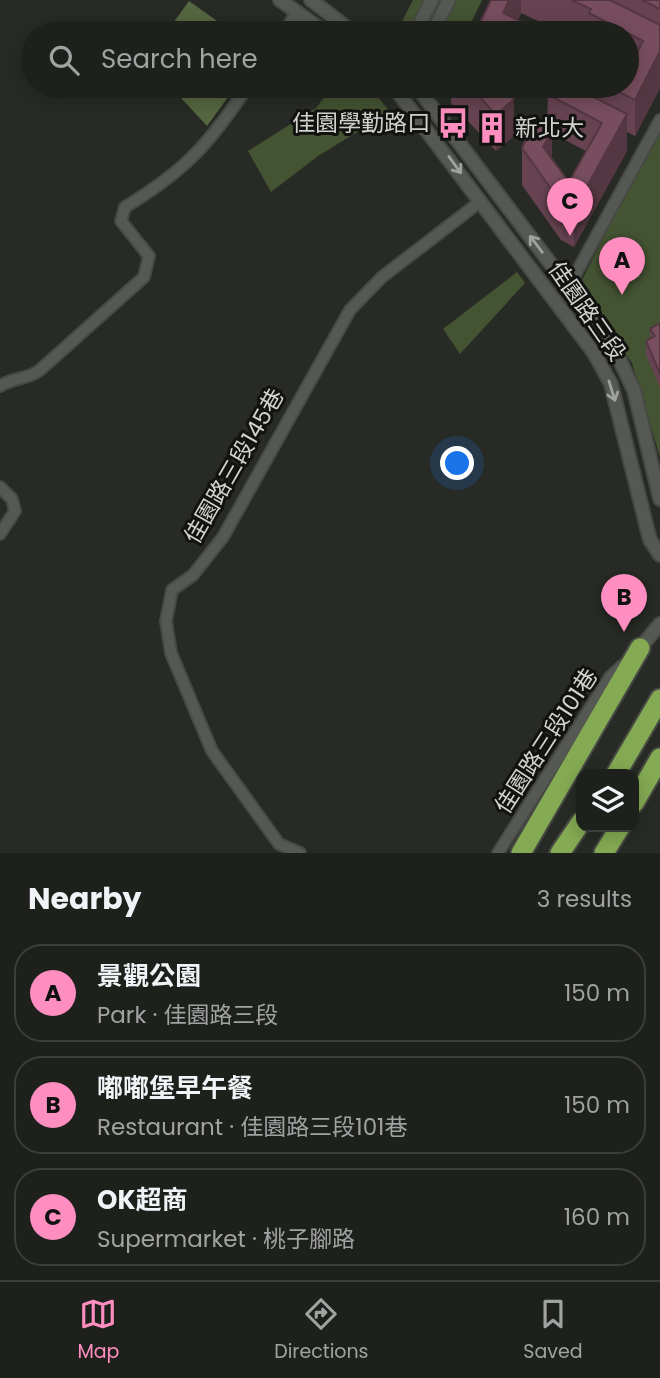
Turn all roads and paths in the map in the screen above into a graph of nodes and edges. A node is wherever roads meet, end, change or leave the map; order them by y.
1 (280, 0) edge
2 (311, 0) edge
3 (432, 0) edge
4 (449, 0) edge
5 (297, 11) junction
6 (291, 21) edge
7 (310, 21) edge
8 (338, 21) edge
9 (421, 21) edge
10 (438, 21) edge
11 (239, 98) edge
12 (405, 98) edge
13 (425, 98) edge
14 (660, 120) edge
15 (481, 201) junction
16 (569, 286) junction
17 (0, 386) edge
18 (655, 463) edge
19 (0, 487) edge
20 (660, 499) edge
21 (0, 534) edge
22 (660, 555) edge
23 (660, 624) edge
24 (640, 648) junction
25 (660, 699) edge
26 (660, 758) edge
27 (618, 769) edge
28 (639, 794) edge
29 (576, 829) edge
30 (583, 832) edge
31 (617, 832) edge
32 (300, 853) edge
33 (498, 853) edge
34 (521, 853) edge
35 (560, 853) edge
36 (570, 853) edge
37 (604, 853) edge

1 - 5 street
2 - 8 street
3 - 9 street
4 - 10 street
5 - 6 street
5 - 7 street
11 - 17 street
12 -> 15 street, 佳園路三段
16 -> 13 street, 佳園路三段
14 - 16 street
15 -> 22 street, 佳園路三段
15 - 32 street, 佳園路三段145巷
16 - 18 street, 佳園路三段
18 - 20 street, 佳園路三段
19 - 21 street
23 - 24 street, 佳園路三段101巷
24 - 33 street, 佳園路三段101巷
24 - 34 highway
25 - 27 highway
26 - 28 highway
29 - 35 highway
30 - 36 highway
31 - 37 highway

